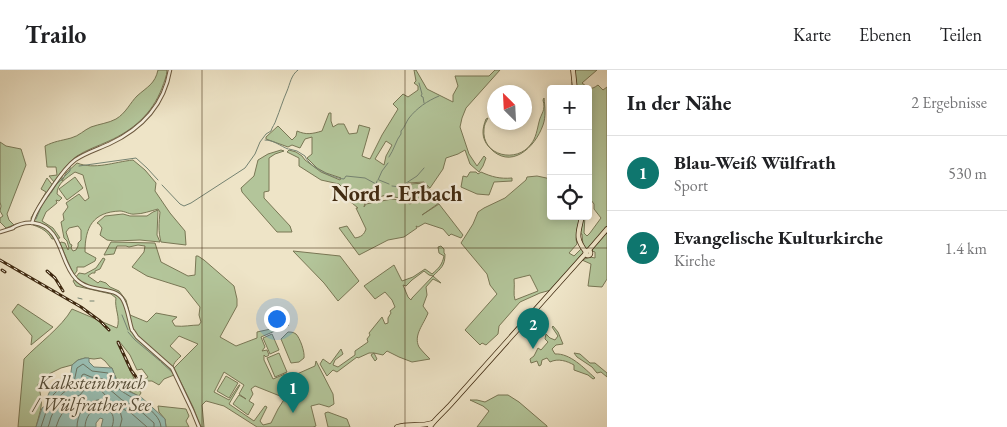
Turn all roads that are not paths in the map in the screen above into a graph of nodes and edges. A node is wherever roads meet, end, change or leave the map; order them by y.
1 (170, 70) edge
2 (574, 70) edge
3 (575, 85) edge
4 (581, 220) edge
5 (31, 223) junction
6 (607, 229) edge
7 (0, 232) edge
8 (586, 250) junction
9 (429, 426) edge
10 (199, 427) edge
11 (398, 427) edge

1 - 5 street
2 - 3 main road
4 - 8 main road
5 - 7 street
5 - 10 street
6 - 8 main road
8 - 9 main road
9 - 11 main road

